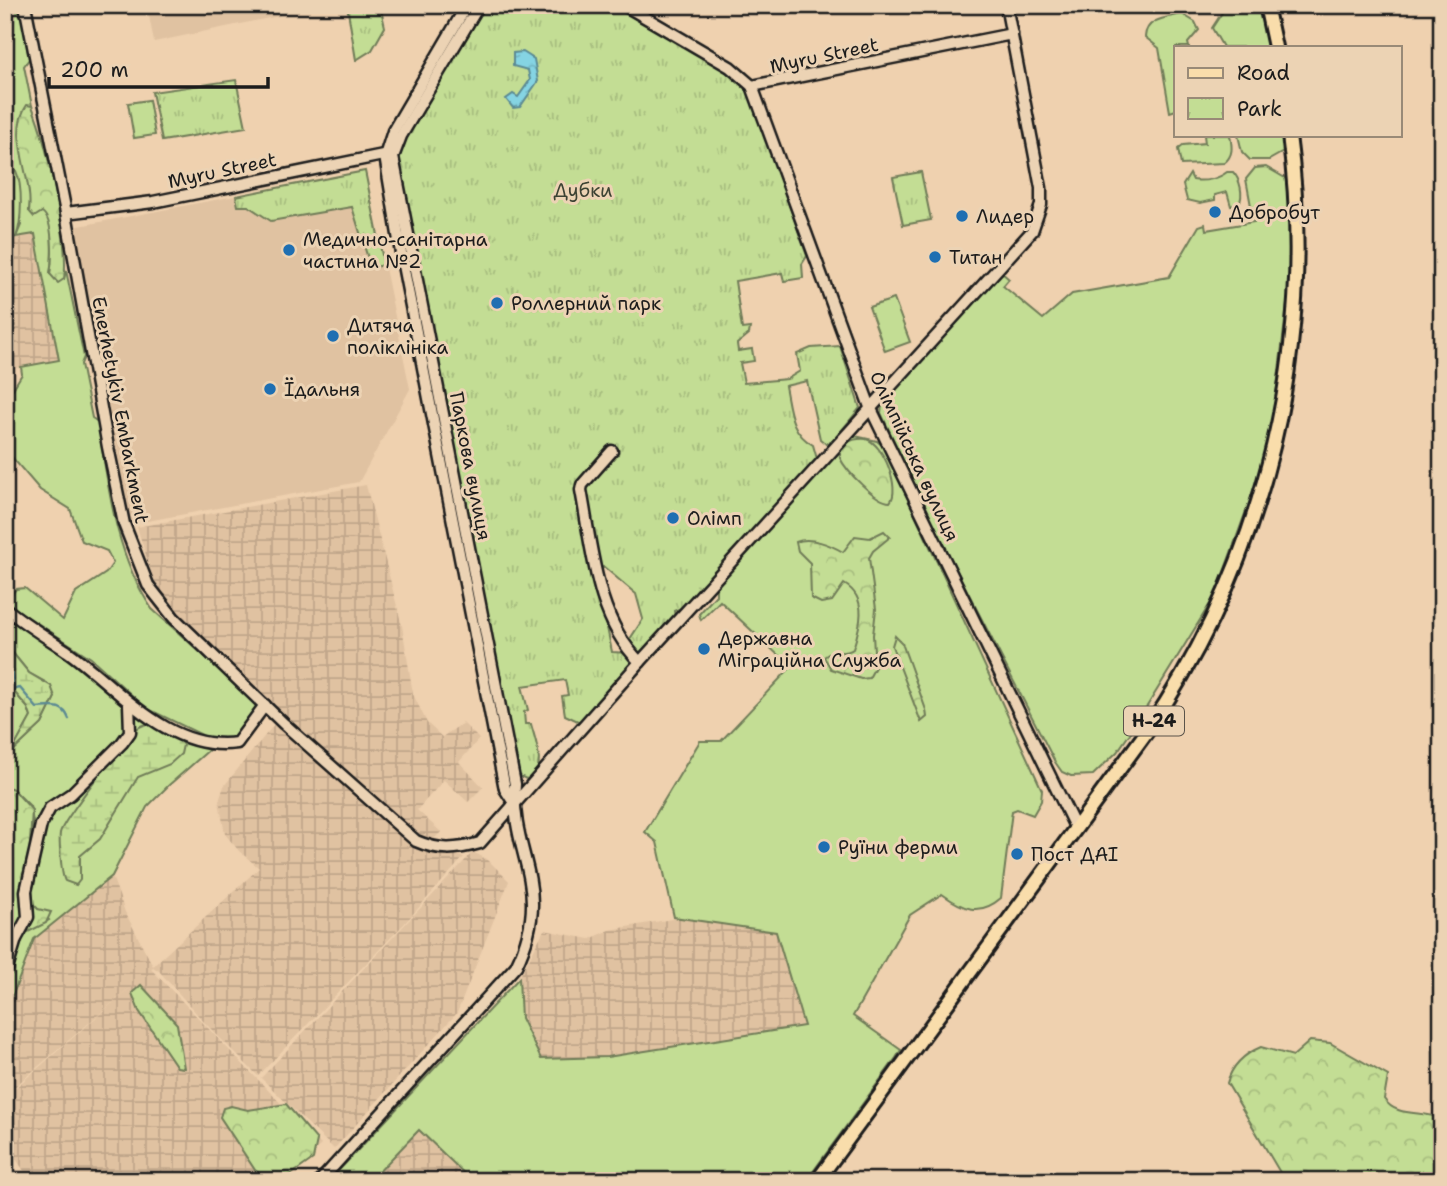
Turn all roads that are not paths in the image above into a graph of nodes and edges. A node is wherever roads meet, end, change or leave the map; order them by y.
1 (25, 5) edge
2 (467, 5) edge
3 (479, 5) edge
4 (624, 5) edge
5 (1006, 5) edge
6 (1266, 5) edge
7 (1012, 34) junction
8 (1275, 46) edge
9 (752, 86) junction
10 (1289, 136) edge
11 (395, 151) junction
12 (385, 156) junction
13 (66, 213) junction
14 (870, 407) junction
15 (612, 452) dead end
16 (5, 608) edge
17 (640, 662) junction
18 (129, 704) junction
19 (265, 705) junction
20 (514, 803) junction
21 (1076, 829) junction
22 (7, 969) dead end
23 (320, 1181) edge
24 (817, 1181) edge

1 - 13 street, Enerhetykiv Embarkment
2 - 12 street
3 - 11 street, Паркова вулиця
4 - 9 street, Myru Street
5 - 7 street
6 - 8 main road
7 - 9 street, Myru Street
7 - 14 street
9 - 14 street, Олімпійська вулиця
10 - 21 main road, Н-24
11 - 12 street, Myru Street
11 - 20 street, Паркова вулиця
12 - 13 street, Myru Street
12 - 20 street, Паркова вулиця
13 - 19 street, Enerhetykiv Embarkment
14 - 17 street
14 - 21 street, Олімпійська вулиця
15 - 17 street
16 - 18 street
17 - 20 street
18 - 19 street
18 - 22 street
19 - 20 street, Enerhetykiv Embarkment
20 - 23 street
21 - 24 main road, Н-24

